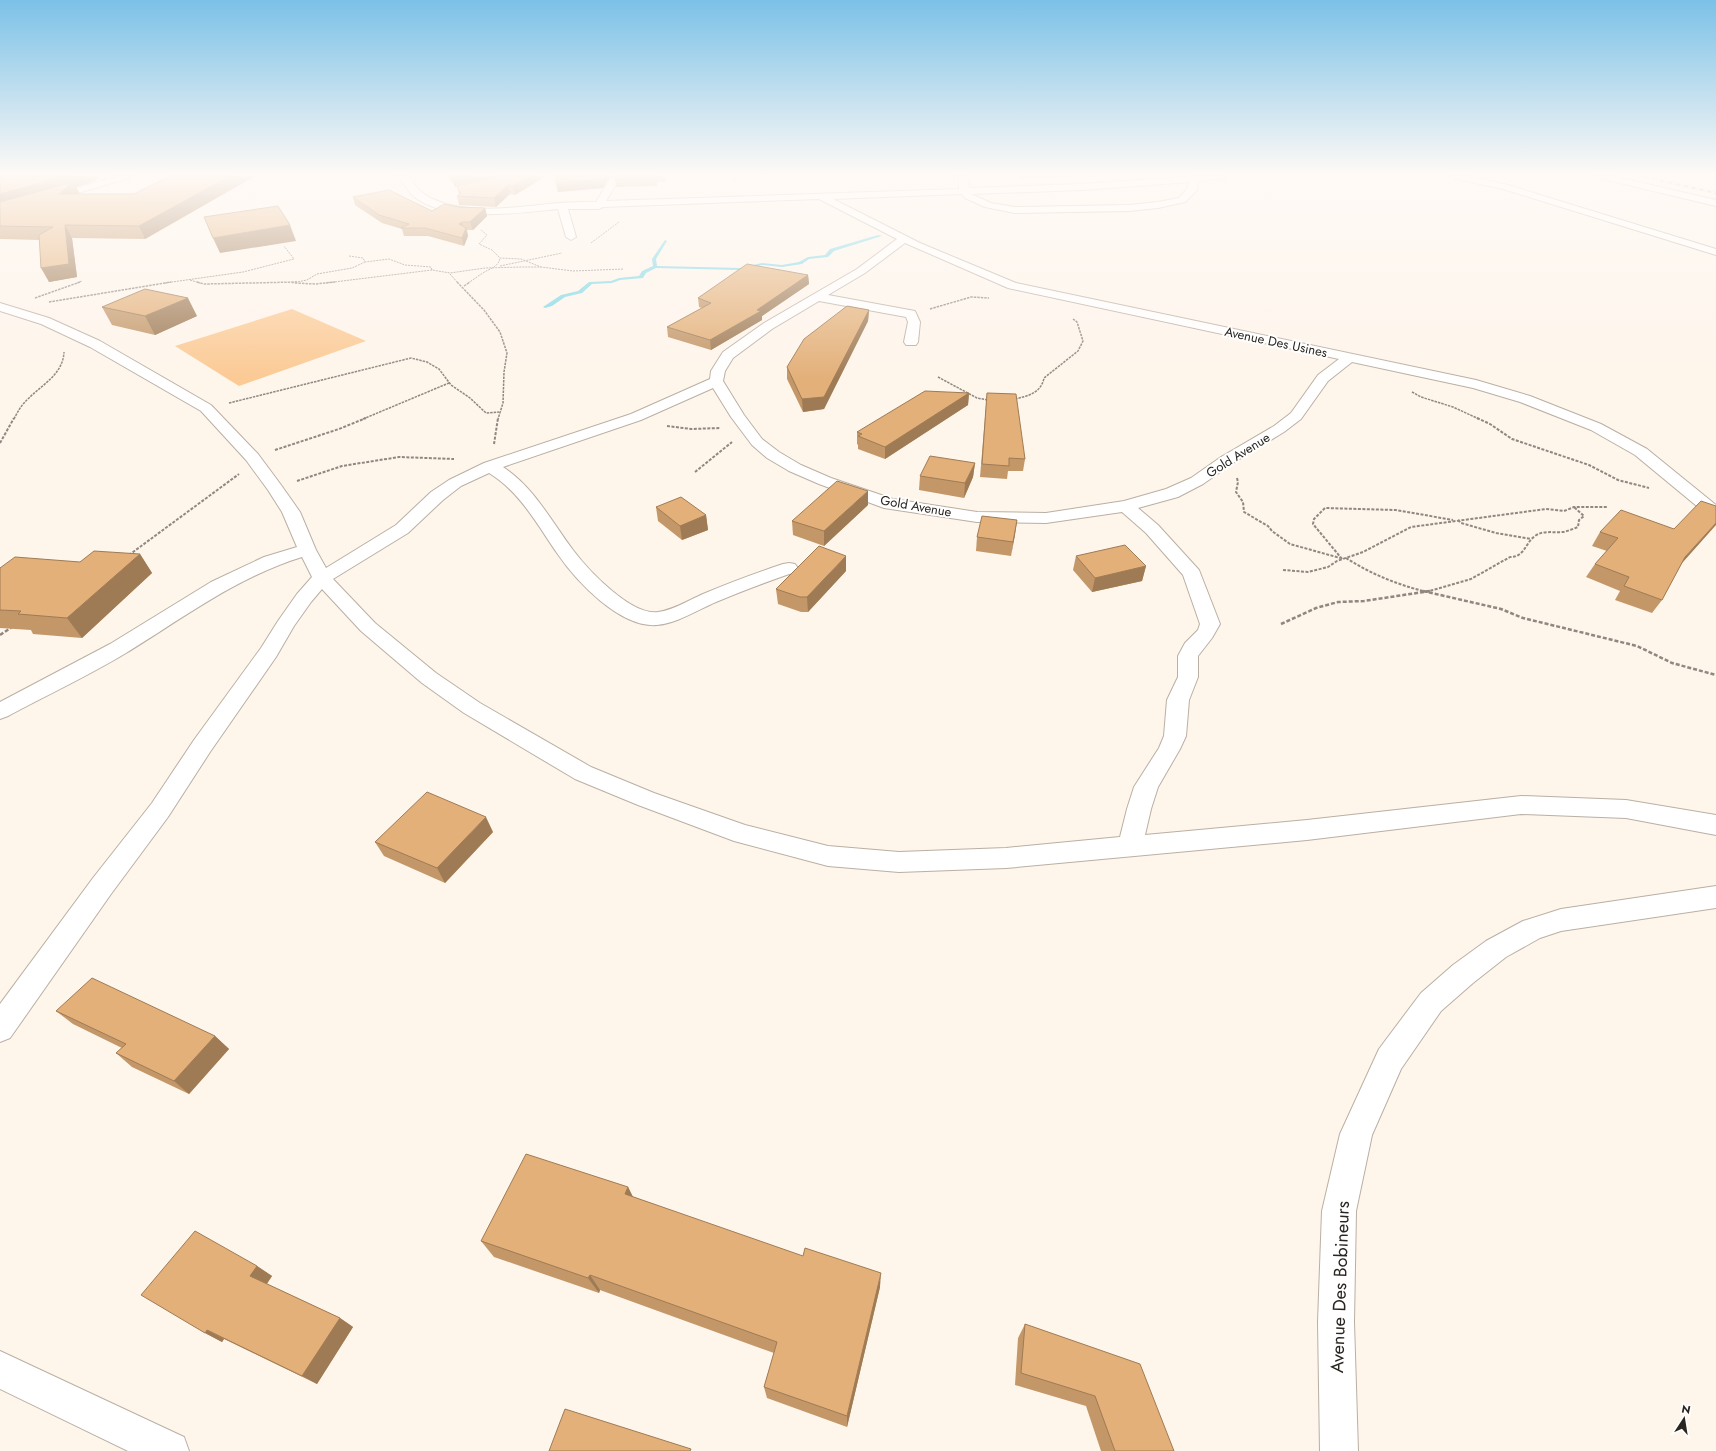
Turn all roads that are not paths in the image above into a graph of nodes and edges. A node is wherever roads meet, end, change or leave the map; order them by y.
1 (898, 244) edge
2 (914, 244) edge
3 (1689, 244) edge
4 (1716, 252) edge
5 (818, 297) junction
6 (2, 308) edge
7 (911, 342) dead end
8 (1350, 358) junction
9 (716, 381) junction
10 (490, 466) junction
11 (1126, 506) junction
12 (1716, 513) edge
13 (307, 550) junction
14 (789, 568) dead end
15 (322, 578) junction
16 (0, 711) edge
17 (1716, 825) edge
18 (1131, 846) junction
19 (1716, 897) edge
20 (0, 1028) edge
21 (0, 1370) edge
22 (170, 1451) edge
23 (1339, 1451) edge

1 - 5 street
2 - 8 street, Avenue Des Usines
3 - 4 street
5 - 7 street
5 - 9 street
6 - 13 street
8 - 11 street, Gold Avenue
8 - 12 street, Avenue Des Usines
9 - 10 street
9 - 11 street, Gold Avenue
10 - 14 street
10 - 15 street
11 - 18 street
13 - 15 street
13 - 16 street
15 - 18 street
15 - 20 street
17 - 18 street
19 - 23 street, Avenue Des Bobineurs
21 - 22 street

